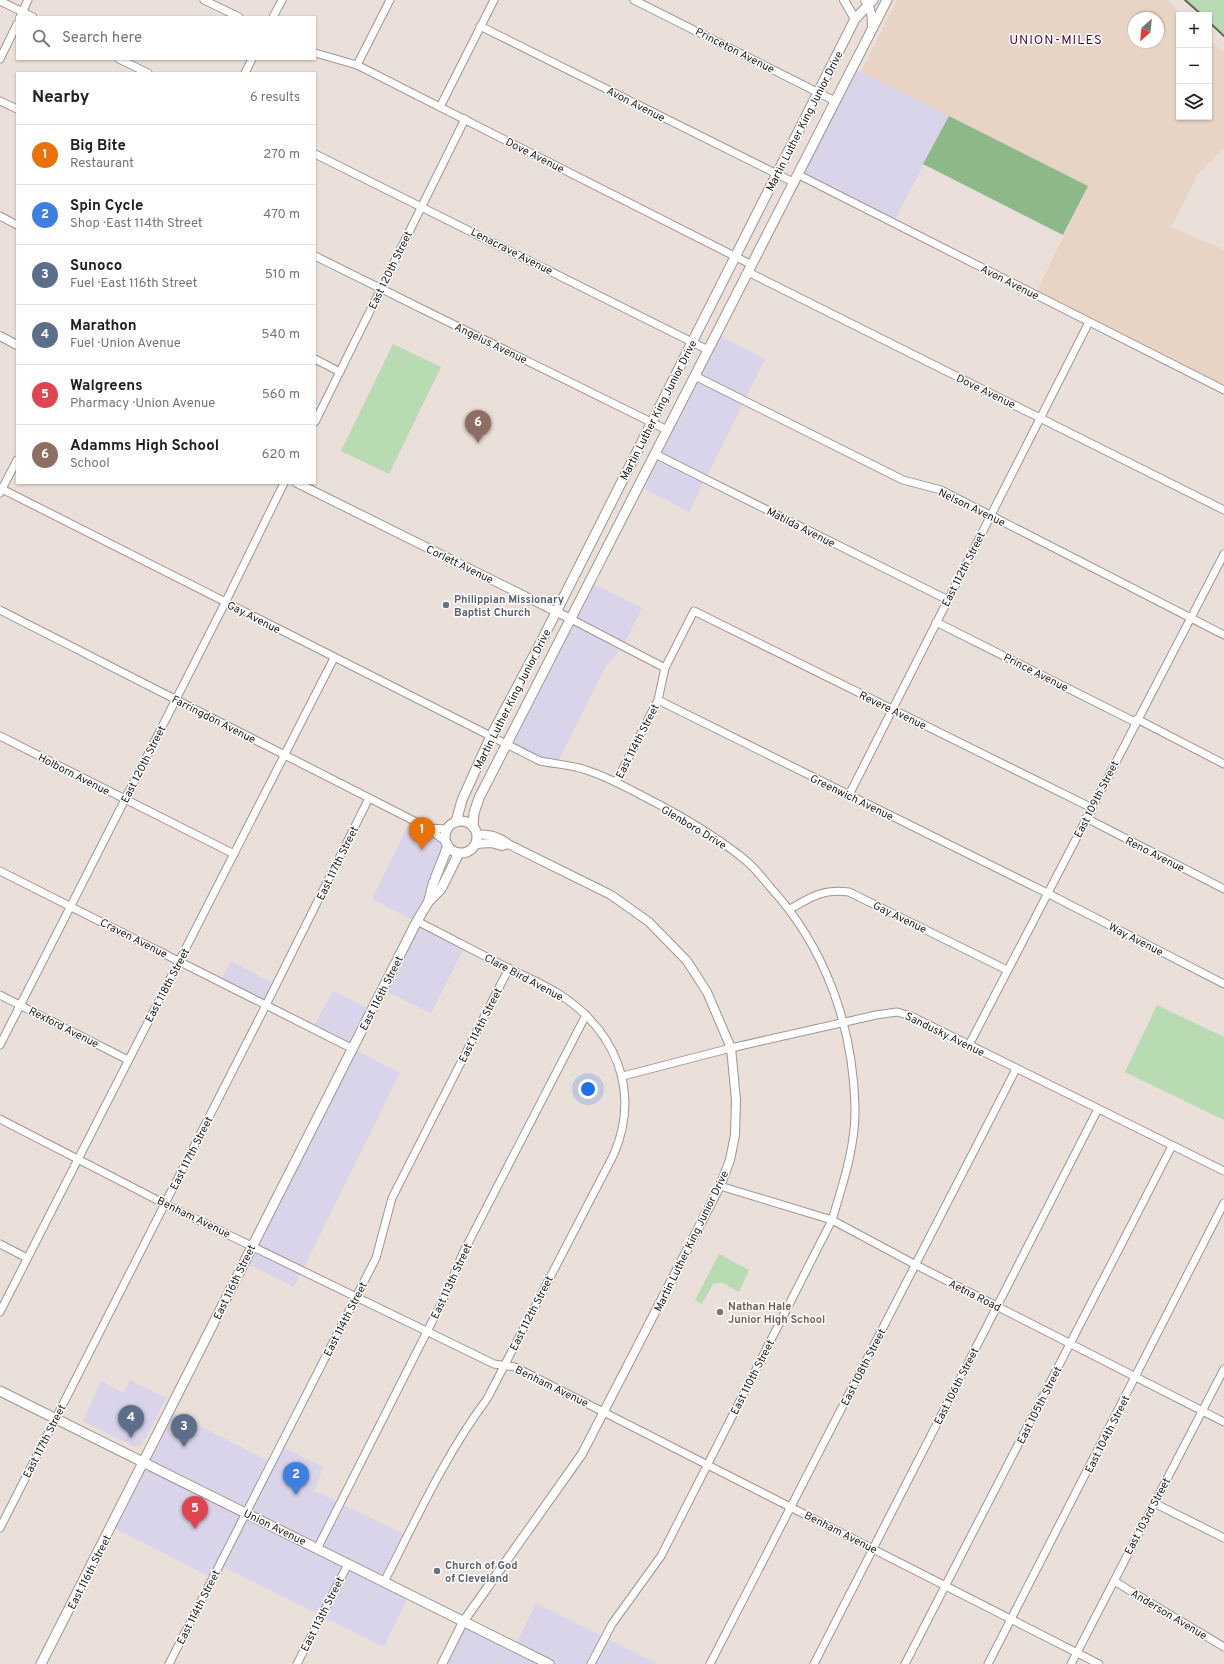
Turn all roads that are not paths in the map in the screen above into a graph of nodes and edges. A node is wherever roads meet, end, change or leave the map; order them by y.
1 (28, 0) edge
2 (204, 0) edge
3 (282, 0) edge
4 (390, 0) edge
5 (494, 0) edge
6 (634, 0) edge
7 (844, 0) edge
8 (887, 0) edge
9 (0, 1) edge
10 (868, 1) edge
11 (21, 14) edge
12 (237, 16) edge
13 (274, 16) edge
14 (855, 19) junction
15 (16, 26) edge
16 (480, 26) junction
17 (872, 29) junction
18 (316, 53) edge
19 (0, 59) edge
20 (121, 60) edge
21 (251, 60) edge
22 (357, 65) junction
23 (146, 72) edge
24 (245, 72) edge
25 (819, 92) junction
26 (0, 101) edge
27 (835, 101) junction
28 (440, 106) junction
29 (16, 109) edge
30 (465, 119) junction
31 (316, 154) edge
32 (777, 174) junction
33 (795, 178) junction
34 (421, 206) junction
35 (0, 216) edge
36 (16, 224) edge
37 (316, 256) edge
38 (735, 256) junction
39 (750, 269) junction
40 (381, 288) junction
41 (1089, 322) junction
42 (0, 336) edge
43 (692, 342) junction
44 (16, 344) edge
45 (708, 350) junction
46 (316, 360) edge
47 (340, 372) junction
48 (695, 376) junction
49 (1224, 390) edge
50 (1040, 418) junction
51 (316, 420) edge
52 (651, 422) junction
53 (667, 430) junction
54 (655, 454) junction
55 (16, 462) edge
56 (284, 484) edge
57 (299, 484) edge
58 (1, 490) edge
59 (1224, 510) edge
60 (991, 516) junction
61 (1224, 554) edge
62 (948, 600) junction
63 (225, 603) junction
64 (0, 610) edge
65 (556, 611) junction
66 (694, 611) joint
67 (1190, 617) junction
68 (571, 619) junction
69 (936, 622) junction
70 (1224, 635) edge
71 (334, 658) junction
72 (665, 668) junction
73 (176, 700) junction
74 (658, 700) junction
75 (892, 709) junction
76 (1136, 721) junction
77 (0, 736) edge
78 (491, 736) junction
79 (508, 745) junction
80 (284, 755) junction
81 (1224, 764) edge
82 (616, 782) junction
83 (849, 795) junction
84 (369, 798) junction
85 (125, 800) junction
86 (1092, 808) junction
87 (1086, 818) junction
88 (456, 822) junction
89 (428, 828) junction
90 (447, 829) junction
91 (475, 835) junction
92 (447, 844) junction
93 (459, 853) junction
94 (234, 854) junction
95 (0, 871) edge
96 (1224, 889) edge
97 (1047, 893) junction
98 (429, 902) junction
99 (71, 906) junction
100 (790, 909) junction
101 (417, 921) junction
102 (179, 962) junction
103 (509, 968) junction
104 (1007, 970) junction
105 (1224, 984) edge
106 (0, 995) edge
107 (20, 1005) junction
108 (266, 1005) junction
109 (586, 1014) junction
110 (844, 1022) junction
111 (0, 1045) edge
112 (969, 1046) junction
113 (731, 1048) junction
114 (353, 1049) junction
115 (128, 1060) junction
116 (1016, 1069) junction
117 (623, 1076) junction
118 (1098, 1109) junction
119 (0, 1119) edge
120 (1172, 1146) junction
121 (78, 1158) junction
122 (1224, 1171) edge
123 (720, 1186) junction
124 (165, 1204) junction
125 (1224, 1204) edge
126 (832, 1220) junction
127 (0, 1244) edge
128 (252, 1246) junction
129 (27, 1258) junction
130 (916, 1265) junction
131 (356, 1296) junction
132 (997, 1306) junction
133 (0, 1312) edge
134 (428, 1331) junction
135 (1071, 1344) junction
136 (505, 1364) junction
137 (1224, 1369) edge
138 (1136, 1377) junction
139 (0, 1391) edge
140 (1202, 1411) junction
141 (605, 1412) junction
142 (56, 1419) junction
143 (1224, 1422) edge
144 (144, 1463) junction
145 (707, 1464) junction
146 (1154, 1503) junction
147 (790, 1507) junction
148 (246, 1513) junction
149 (0, 1528) edge
150 (1224, 1538) edge
151 (317, 1549) junction
152 (873, 1549) junction
153 (348, 1564) junction
154 (1114, 1581) junction
155 (384, 1582) junction
156 (946, 1586) junction
157 (1011, 1619) junction
158 (463, 1622) junction
159 (1224, 1647) edge
160 (1077, 1653) junction
161 (41, 1664) edge
162 (169, 1664) edge
163 (297, 1664) edge
164 (442, 1664) edge
165 (549, 1664) edge
166 (591, 1664) edge
167 (710, 1664) edge
168 (814, 1664) edge
169 (905, 1664) edge
170 (988, 1664) edge
171 (1071, 1664) edge
172 (1099, 1664) edge

1 - 11 street
2 - 12 street
3 - 13 street
4 - 22 street
5 - 16 street
6 - 25 street, Princeton Avenue
7 - 14 street
8 - 17 main road
9 - 11 street
10 - 14 main road
10 - 17 street
14 - 25 main road, Martin Luther King Junior Drive
15 - 19 street
16 - 28 street
16 - 32 street, Avon Avenue
17 - 27 main road, Martin Luther King Junior Drive
18 - 22 street, Dove Avenue
20 - 23 street
21 - 24 street
22 - 28 street, Dove Avenue
25 - 27 street, Princeton Avenue
25 - 32 main road, Martin Luther King Junior Drive
26 - 29 street
27 - 33 main road, Martin Luther King Junior Drive
28 - 30 street, Dove Avenue
30 - 34 street, East 120th Street
30 - 38 street, Dove Avenue
31 - 34 street, Lenacrave Avenue
32 - 33 street, Avon Avenue
32 - 38 main road, Martin Luther King Junior Drive
33 - 39 main road, Martin Luther King Junior Drive
33 - 41 street, Avon Avenue
34 - 40 street, East 120th Street
34 - 43 street, Lenacrave Avenue
35 - 36 street
37 - 40 street, Angelus Avenue
38 - 39 street, Dove Avenue
38 - 43 main road, Martin Luther King Junior Drive
39 - 45 main road, Martin Luther King Junior Drive
39 - 50 street, Dove Avenue
40 - 47 street, East 120th Street
40 - 52 street, Angelus Avenue
41 - 49 street, Avon Avenue
41 - 50 street, East 112th Street
42 - 44 street
43 - 45 street, Lenacrave Avenue
43 - 52 main road, Martin Luther King Junior Drive
45 - 48 main road, Martin Luther King Junior Drive
46 - 47 street
47 - 51 street, East 120th Street
48 - 53 main road, Martin Luther King Junior Drive
48 - 60 street, Nelson Avenue
50 - 59 street, Dove Avenue
50 - 60 street, East 112th Street
52 - 53 street, Angelus Avenue
52 - 65 main road, Martin Luther King Junior Drive
53 - 54 main road, Martin Luther King Junior Drive
54 - 62 street, Matilda Avenue
54 - 68 main road, Martin Luther King Junior Drive
55 - 58 street
56 - 63 street, East 120th Street
57 - 65 street, Corlett Avenue
58 - 63 street, Gay Avenue
60 - 62 street, East 112th Street
60 - 67 street, Nelson Avenue
61 - 67 street, East 109th Street
62 - 69 street, East 112th Street
63 - 71 street, Gay Avenue
63 - 73 street, East 120th Street
64 - 73 street, Farringdon Avenue
65 - 68 street, Corlett Avenue
65 - 78 main road, Martin Luther King Junior Drive
66 - 72 street, East 114th Street
66 - 75 street, Revere Avenue
67 - 70 street, Nelson Avenue
67 - 76 street, East 109th Street
68 - 72 street, Corlett Avenue
68 - 79 main road, Martin Luther King Junior Drive
69 - 75 street, East 112th Street
69 - 76 street, Prince Avenue
71 - 78 street, Gay Avenue
71 - 80 street, East 118th Street
72 - 74 street, East 114th Street
73 - 80 street, Farringdon Avenue
73 - 85 street, East 120th Street
74 - 82 street, East 114th Street
74 - 83 street, Greenwich Avenue
75 - 83 street, East 112th Street
75 - 86 street, Revere Avenue
76 - 81 street, Prince Avenue
76 - 86 street, East 109th Street
77 - 85 street, Holborn Avenue
78 - 79 street, Gay Avenue
78 - 88 main road, Martin Luther King Junior Drive
79 - 82 street, Glenboro Drive
79 - 91 main road, Martin Luther King Junior Drive
80 - 84 street, Farringdon Avenue
80 - 94 street, East 118th Street
82 - 100 street, Glenboro Drive
83 - 97 street, Greenwich Avenue
84 - 89 street, Farringdon Avenue
84 - 108 street, East 117th Street
85 - 94 street, Holborn Avenue
85 - 99 street, East 120th Street
86 - 87 street, East 109th Street
87 - 96 street, Reno Avenue
87 - 97 street, East 109th Street
88 - 90 main road
88 - 91 main road
89 - 90 street, Farringdon Avenue
89 - 92 street, Farringdon Avenue
90 - 92 main road
91 - 93 main road
91 - 113 street, Martin Luther King Junior Drive
92 - 93 main road
92 - 98 main road, East 116th Street
93 - 98 main road, East 116th Street
94 - 102 street, East 118th Street
95 - 99 street, Craven Avenue
97 - 104 street, East 109th Street
97 - 105 street, Way Avenue
98 - 101 main road, East 116th Street
99 - 102 street, Craven Avenue
99 - 107 street, East 120th Street
100 - 104 street, Gay Avenue
100 - 110 street, Glenboro Drive
101 - 103 street, Clare Bird Avenue
101 - 114 main road, East 116th Street
102 - 108 street, Craven Avenue
102 - 115 street, East 118th Street
103 - 109 street, Clare Bird Avenue
103 - 131 street, East 114th Street
104 - 112 street, East 109th Street
106 - 107 street, Rexford Avenue
107 - 111 street, East 120th Street
107 - 115 street, Rexford Avenue
108 - 114 street, Craven Avenue
108 - 124 street, East 117th Street
109 - 117 street, Clare Bird Avenue
109 - 134 street, East 113th Street
110 - 112 street, Sandusky Avenue
110 - 113 street, Sandusky Avenue
110 - 126 street, East 110th Street
112 - 116 street, Sandusky Avenue
113 - 117 street, Sandusky Avenue
113 - 123 street, Martin Luther King Junior Drive
114 - 128 main road, East 116th Street
115 - 121 street, East 118th Street
116 - 118 street, Sandusky Avenue
116 - 130 street, East 108th Street
117 - 136 street, East 112th Street
118 - 120 street, Sandusky Avenue
118 - 132 street, East 106th Street
119 - 121 street, Benham Avenue
120 - 122 street, Sandusky Avenue
120 - 135 street, East 105th Street
121 - 124 street, Benham Avenue
121 - 129 street, East 118th Street
123 - 126 street, Aetna Road
123 - 141 street, Martin Luther King Junior Drive
124 - 128 street, Benham Avenue
124 - 142 street, East 117th Street
125 - 138 street, East 104th Street
126 - 130 street, Aetna Road
126 - 145 street, East 110th Street
127 - 129 street
128 - 131 street, Benham Avenue
128 - 144 main road, East 116th Street
129 - 133 street, East 118th Street
130 - 132 street, Aetna Road
130 - 147 street, East 108th Street
131 - 134 street, Benham Avenue
131 - 148 street, East 114th Street
132 - 135 street, Aetna Road
132 - 152 street, East 106th Street
134 - 136 street, Benham Avenue
134 - 151 street, East 113th Street
135 - 138 street, Aetna Road
135 - 156 street, East 105th Street
136 - 141 street, Benham Avenue
136 - 155 street, East 112th Street
137 - 140 street, East 103rd Street
138 - 140 street, Aetna Road
138 - 157 street, East 104th Street
139 - 142 main road, Union Avenue
140 - 143 street, Aetna Road
140 - 146 street, East 103rd Street
141 - 145 street, Benham Avenue
141 - 158 street, Martin Luther King Junior Drive
142 - 144 main road, Union Avenue
142 - 149 street, East 117th Street
144 - 148 main road, Union Avenue
144 - 161 main road, East 116th Street
145 - 147 street, Benham Avenue
145 - 166 street, East 110th Street
146 - 150 street
146 - 154 street, East 103rd Street
147 - 152 street, Benham Avenue
147 - 167 street, East 108th Street
148 - 151 main road, Union Avenue
148 - 162 street, East 114th Street
151 - 153 main road, Union Avenue
152 - 156 street, Benham Avenue
152 - 168 street, East 106th Street
153 - 155 main road, Union Avenue
153 - 163 street, East 113th Street
154 - 159 street, Anderson Avenue
154 - 160 street, East 103rd Street
155 - 158 main road, Union Avenue
156 - 157 street, Benham Avenue
156 - 169 street, East 105th Street
157 - 160 street, Benham Avenue
157 - 170 street, East 104th Street
158 - 164 street, Martin Luther King Junior Drive
158 - 165 main road, Union Avenue
160 - 171 street, East 103rd Street
160 - 172 street, Benham Avenue

